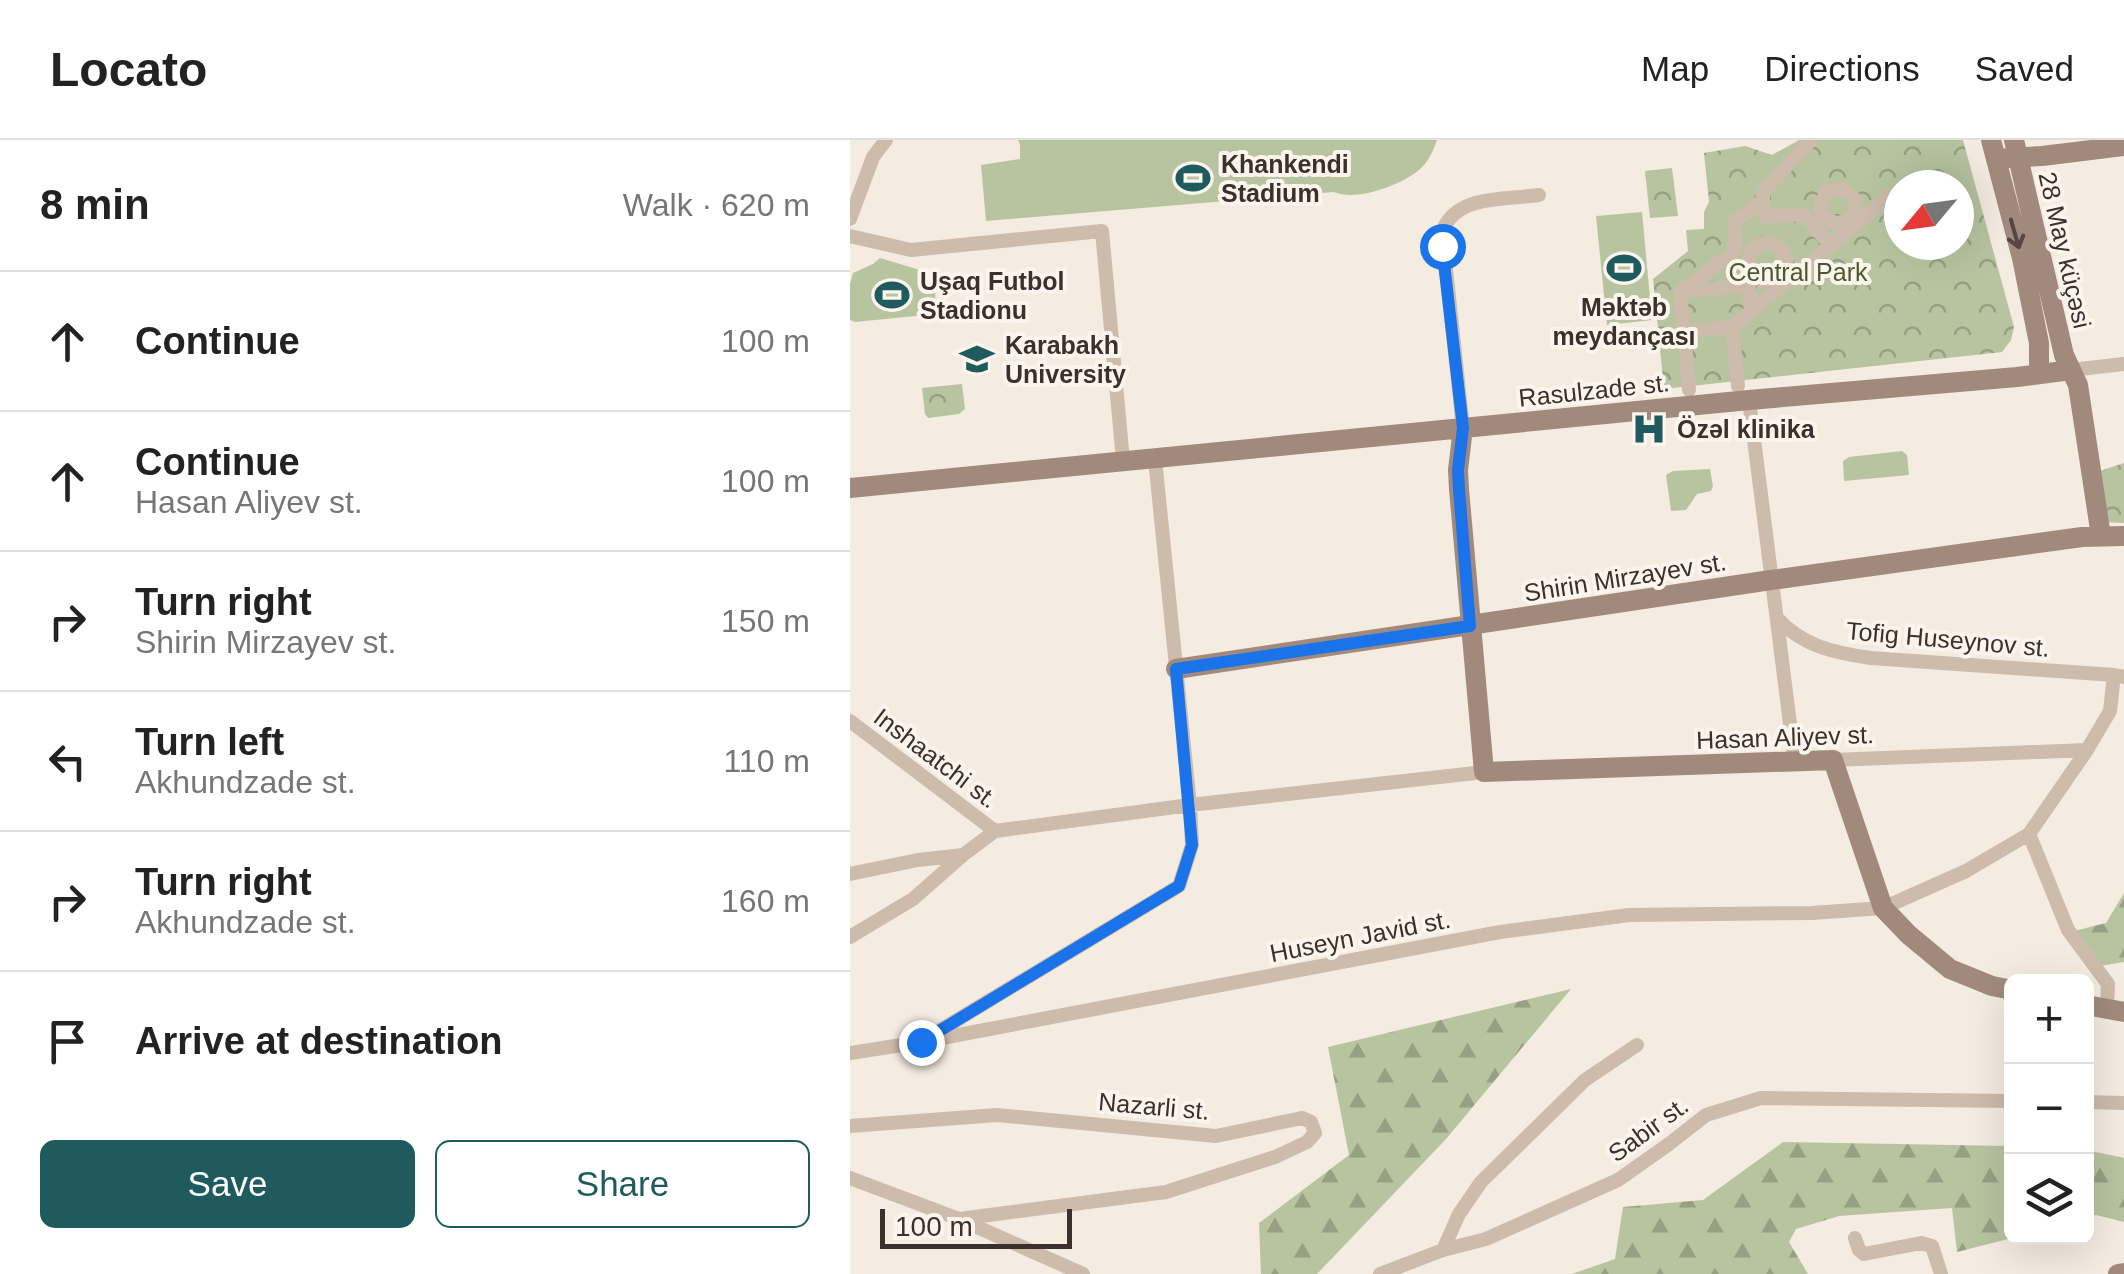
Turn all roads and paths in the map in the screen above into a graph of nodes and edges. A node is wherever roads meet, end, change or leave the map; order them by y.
1 (886, 140) edge
2 (1812, 140) edge
3 (2124, 146) edge
4 (1992, 149) edge
5 (2015, 149) edge
6 (1538, 195) dead end
7 (1856, 204) junction
8 (1757, 210) junction
9 (850, 219) edge
10 (850, 236) edge
11 (1837, 236) junction
12 (1763, 244) junction
13 (1784, 254) junction
14 (1815, 259) junction
15 (1747, 263) junction
16 (1749, 285) junction
17 (1680, 292) junction
18 (1751, 312) junction
19 (1732, 326) junction
20 (1684, 332) junction
21 (2124, 364) edge
22 (2071, 370) junction
23 (2039, 374) junction
24 (1688, 390) dead end
25 (1744, 393) junction
26 (1463, 428) junction
27 (1155, 459) junction
28 (1122, 461) junction
29 (850, 488) edge
30 (2091, 536) junction
31 (2124, 536) edge
32 (1771, 580) junction
33 (1778, 618) junction
34 (1470, 626) junction
35 (1176, 669) junction
36 (2119, 676) edge
37 (850, 721) edge
38 (2087, 750) junction
39 (1833, 760) junction
40 (1795, 762) junction
41 (1484, 772) junction
42 (1190, 806) junction
43 (994, 831) junction
44 (2028, 834) junction
45 (964, 854) junction
46 (850, 874) edge
47 (1883, 908) junction
48 (850, 936) edge
49 (2004, 988) edge
50 (2106, 1008) edge
51 (921, 1042) junction
52 (1637, 1045) dead end
53 (850, 1053) edge
54 (2004, 1101) edge
55 (2094, 1102) edge
56 (2124, 1103) edge
57 (850, 1126) edge
58 (850, 1178) edge
59 (959, 1219) junction
60 (1854, 1238) dead end
61 (1443, 1250) junction
62 (1083, 1274) edge
63 (1380, 1274) edge
64 (1941, 1274) edge

1 - 9 street
2 - 8 street
3 - 5 street
4 - 5 street
4 -> 23 street
5 - 22 street, 28 May küçəsi
6 - 26 street
7 - 11 street
7 - 11 street
7 - 11 street
8 - 11 street
8 - 12 street
8 - 15 street
8 - 17 street
10 - 28 street
11 - 14 street
12 - 13 street
12 - 15 street
13 - 14 street
13 - 15 street
14 - 18 street
15 - 16 street
16 - 17 street
16 - 18 street
17 - 20 street
18 - 19 street
19 - 20 street
19 - 25 street
20 - 24 street
21 - 22 street
22 - 23 street, Rasulzade st.
22 - 30 street, 28 May küçəsi
23 - 25 street, Rasulzade st.
25 - 26 street, Rasulzade st.
25 - 32 street
26 - 27 street, Rasulzade st.
26 - 34 street
27 - 28 street, Rasulzade st.
27 - 35 street
28 - 29 street, Rasulzade st.
30 - 31 street, Shirin Mirzayev st.
30 - 32 street, Shirin Mirzayev st.
32 - 33 street
32 - 34 street, Shirin Mirzayev st.
33 - 36 street, Tofig Huseynov st.
33 - 40 street
34 - 35 street, Shirin Mirzayev st.
34 - 41 street
35 - 42 street
36 - 38 street
37 - 43 street, Inshaatchi st.
38 - 39 street, Hasan Aliyev st.
38 - 44 street
39 - 40 street, Hasan Aliyev st.
39 - 47 street
40 - 41 street, Hasan Aliyev st.
41 - 42 street, Hasan Aliyev st.
42 - 43 street, Hasan Aliyev st.
42 - 51 street
43 - 45 street
44 - 47 street
44 - 50 street
45 - 46 street
45 - 48 street
47 - 49 street
47 - 51 street, Huseyn Javid st.
51 - 53 street, Huseyn Javid st.
52 - 61 street
54 - 61 street, Sabir st.
55 - 56 street
57 - 59 street, Nazarli st.
58 - 59 street
59 - 62 street
60 - 64 street
61 - 63 street, Sabir st.

